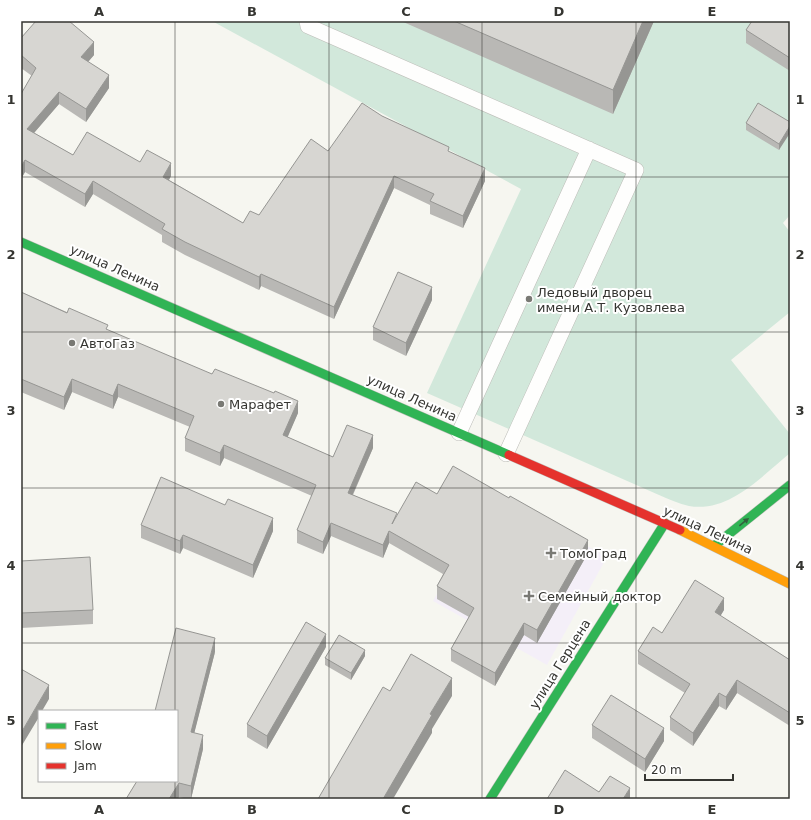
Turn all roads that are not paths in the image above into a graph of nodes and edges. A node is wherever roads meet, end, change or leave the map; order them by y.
1 (307, 21) edge
2 (589, 149) junction
3 (21, 242) edge
4 (458, 433) junction
5 (506, 454) junction
6 (790, 485) edge
7 (665, 523) junction
8 (714, 546) junction
9 (790, 584) edge
10 (490, 799) edge

1 - 2 lane
2 - 4 lane
2 - 5 lane
3 - 4 main road, улица Ленина
4 - 5 main road, улица Ленина
5 - 7 main road, улица Ленина
8 -> 6 main road
7 - 8 main road, улица Ленина
7 - 10 main road, улица Герцена
8 - 9 main road, улица Ленина

